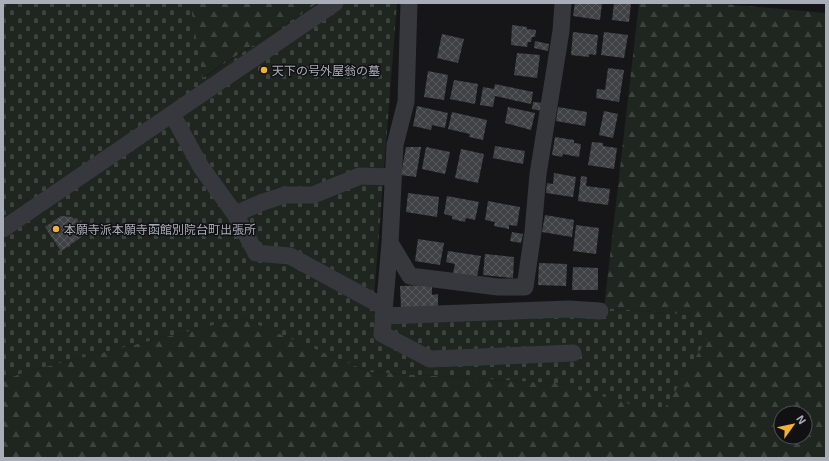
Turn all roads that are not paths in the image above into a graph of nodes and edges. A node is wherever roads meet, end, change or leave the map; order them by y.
1 (335, 3) edge
2 (409, 3) edge
3 (563, 3) edge
4 (172, 114) junction
5 (393, 177) junction
6 (235, 214) junction
7 (3, 229) edge
8 (390, 243) junction
9 (600, 311) dead end
10 (384, 312) junction
11 (573, 353) dead end

1 - 4 street
2 - 5 street
3 - 8 street
4 - 6 street
4 - 7 street
5 - 6 street
5 - 8 street
6 - 10 street
8 - 10 street
9 - 10 street
10 - 11 street

